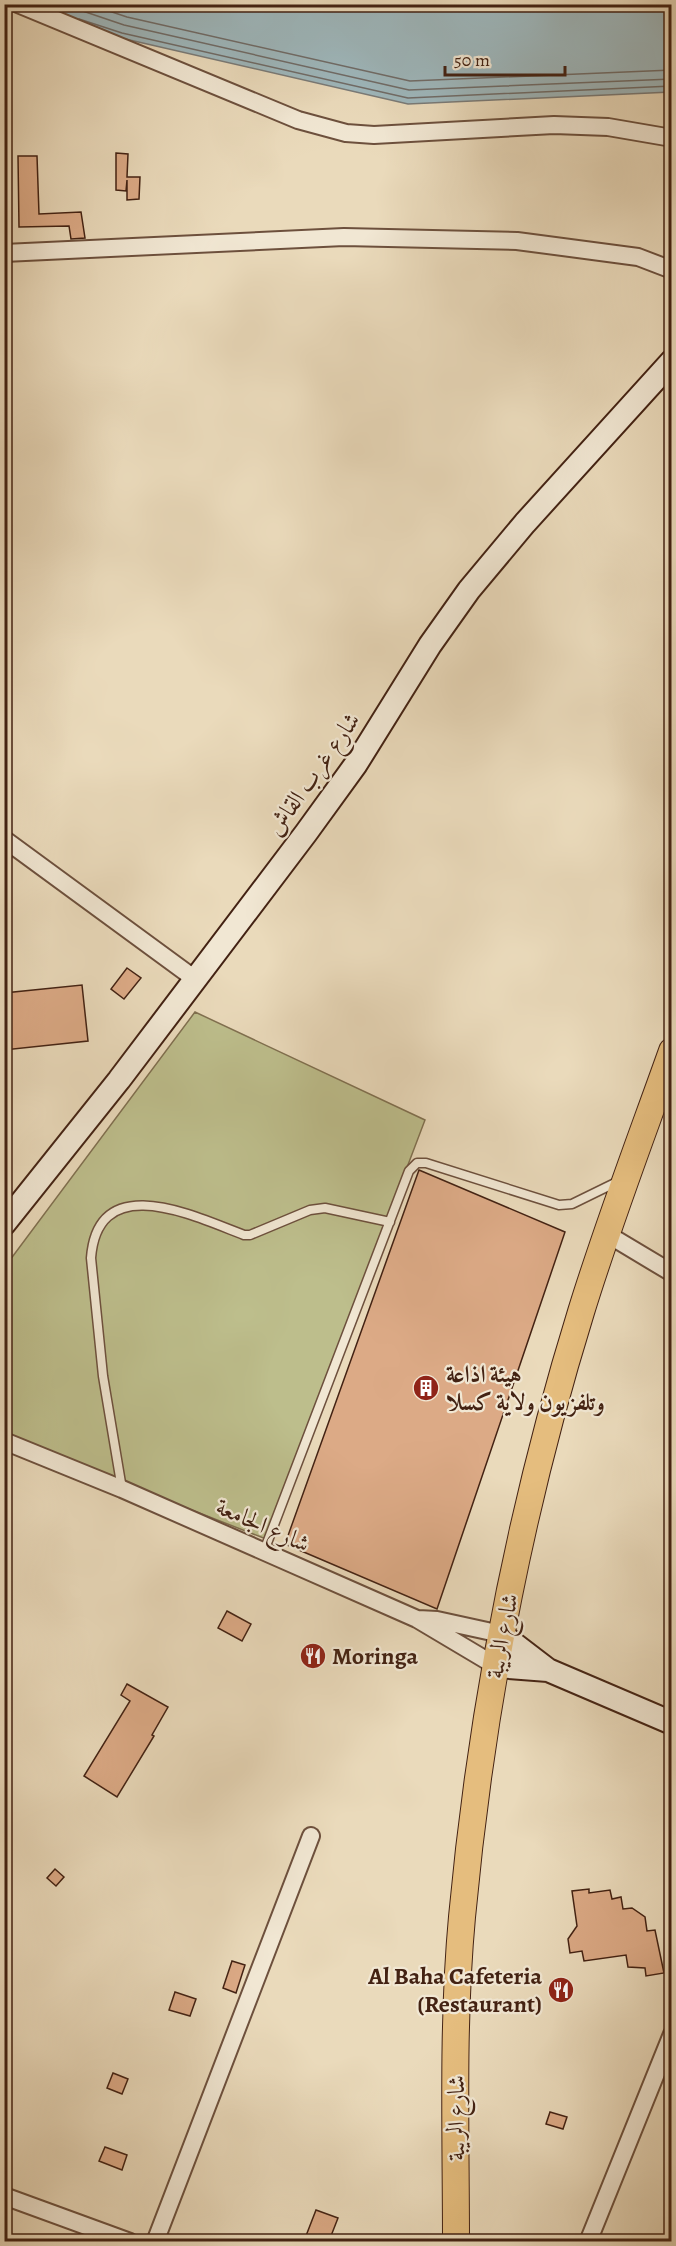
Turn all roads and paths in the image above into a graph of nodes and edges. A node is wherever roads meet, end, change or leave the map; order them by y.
1 (18, 4) edge
2 (672, 138) edge
3 (4, 253) edge
4 (672, 270) edge
5 (672, 361) edge
6 (4, 839) edge
7 (195, 979) junction
8 (672, 1052) edge
9 (627, 1177) junction
10 (390, 1222) junction
11 (4, 1224) edge
12 (607, 1234) junction
13 (672, 1274) edge
14 (4, 1441) edge
15 (122, 1489) junction
16 (264, 1551) junction
17 (417, 1619) junction
18 (501, 1634) junction
19 (496, 1666) junction
20 (548, 1670) junction
21 (672, 1723) edge
22 (311, 1836) dead end
23 (672, 2034) edge
24 (4, 2196) edge
25 (130, 2241) edge
26 (155, 2241) edge
27 (456, 2241) edge
28 (588, 2241) edge

1 - 2 street
3 - 4 street
5 - 7 main road, شارع غرب القاش
6 - 7 street
7 - 11 main road, شارع غرب القاش
8 - 9 main road, شارع الريبة
9 - 10 lane
9 - 12 main road, شارع الريبة
10 - 15 lane
10 - 16 lane
12 - 13 street
12 - 18 main road, شارع الريبة
14 - 15 street, شارع الجامعة
15 - 16 street, شارع الجامعة
16 - 17 street, شارع الجامعة
17 - 18 street
17 - 19 street, شارع الجامعة
18 - 19 main road, شارع الريبة
18 - 20 main road
19 - 20 main road
19 - 27 main road, شارع الريبة
20 - 21 main road
22 - 26 street
23 - 28 street
24 - 25 street

